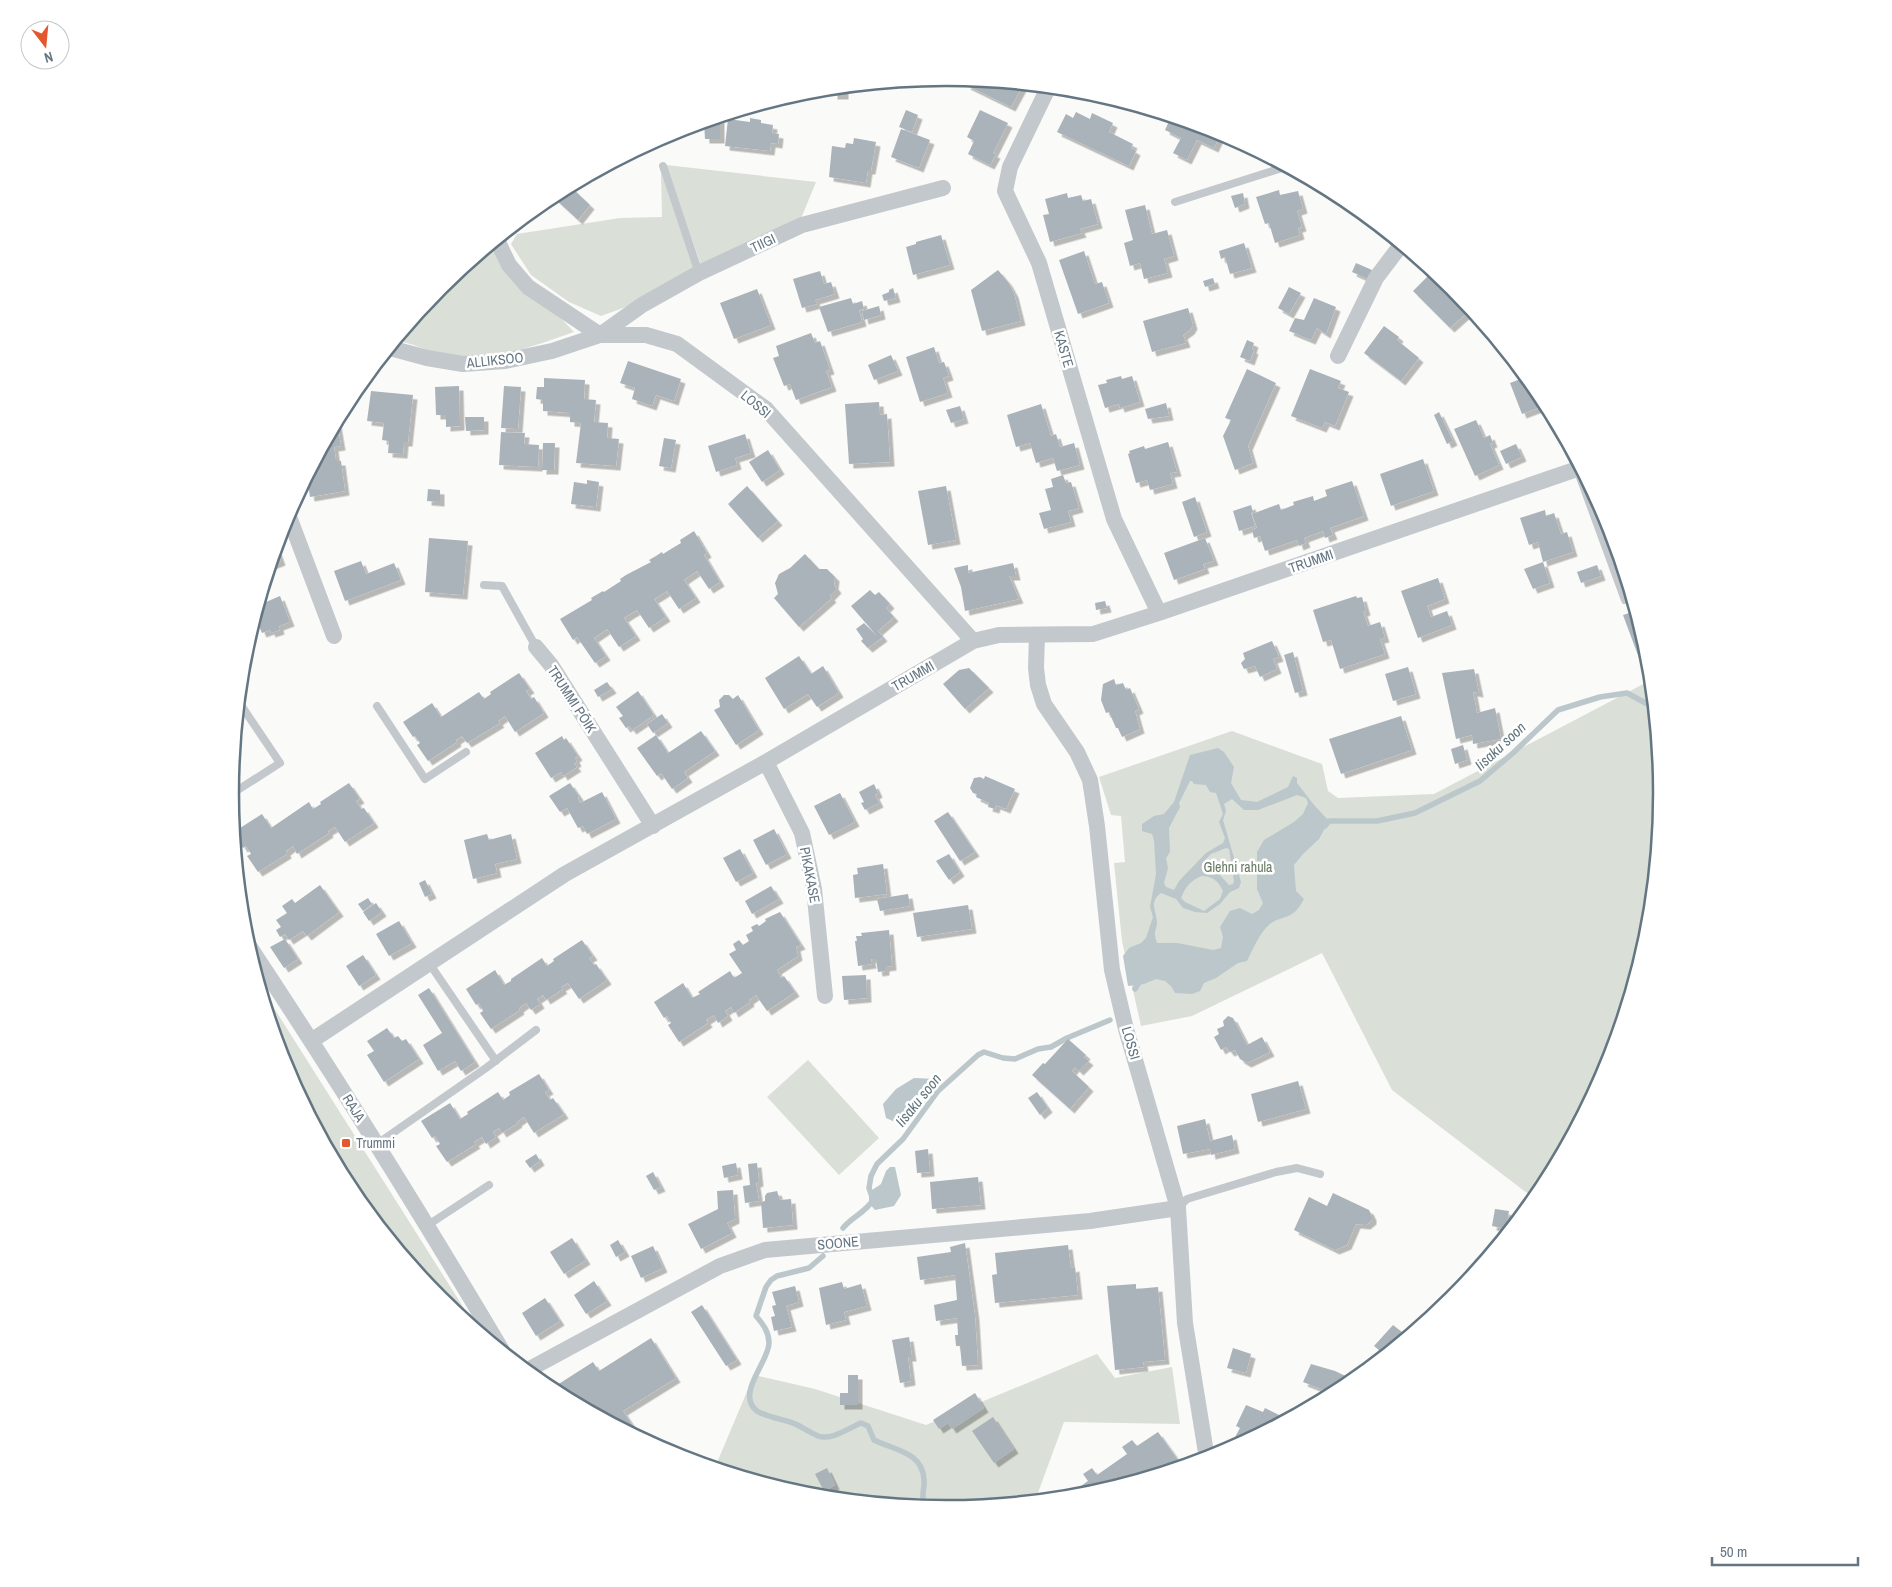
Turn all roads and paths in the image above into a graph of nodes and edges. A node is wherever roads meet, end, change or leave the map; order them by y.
1 (1045, 93) edge
2 (663, 166) dead end
3 (1278, 169) edge
4 (943, 188) dead end
5 (1176, 202) dead end
6 (500, 245) edge
7 (1398, 250) edge
8 (699, 273) junction
9 (600, 335) junction
10 (396, 350) edge
11 (1338, 356) dead end
12 (1574, 470) edge
13 (292, 525) edge
14 (1601, 528) edge
15 (484, 585) dead end
16 (1625, 600) dead end
17 (1159, 613) junction
18 (1037, 635) junction
19 (334, 636) dead end
20 (973, 641) junction
21 (536, 647) joint
22 (377, 706) dead end
23 (244, 710) edge
24 (466, 752) dead end
25 (766, 762) junction
26 (239, 789) edge
27 (653, 826) junction
28 (259, 962) edge
29 (429, 963) junction
30 (825, 996) dead end
31 (536, 1030) dead end
32 (311, 1041) junction
33 (496, 1061) junction
34 (377, 1144) junction
35 (1320, 1174) dead end
36 (489, 1185) dead end
37 (1178, 1208) junction
38 (428, 1225) junction
39 (496, 1339) edge
40 (533, 1367) edge
41 (1206, 1451) edge

1 - 17 street, KASTE
2 - 8 lane
3 - 5 lane
4 - 8 street, TIIGI
6 - 9 street
7 - 11 street
8 - 9 street, TIIGI
9 - 10 street, ALLIKSOO
9 - 20 street, LOSSI
12 - 17 street, TRUMMI
13 - 19 street
14 - 16 lane
15 - 21 lane, TRUMMI PÕIK
17 - 18 street, TRUMMI
18 - 20 street, TRUMMI
18 - 37 street, LOSSI
20 - 25 street, TRUMMI
21 - 27 street, TRUMMI PÕIK
22 - 24 lane
23 - 26 lane
25 - 27 street, TRUMMI
25 - 30 street, PIKAKASE
27 - 29 street, TRUMMI
28 - 32 street, RAJA
29 - 32 street, TRUMMI
29 - 33 lane
31 - 33 lane
32 - 34 street, RAJA
33 - 34 lane
34 - 38 street, RAJA
35 - 37 lane
36 - 38 lane
37 - 40 street, SOONE
37 - 41 street, LOSSI
38 - 39 street, RAJA

